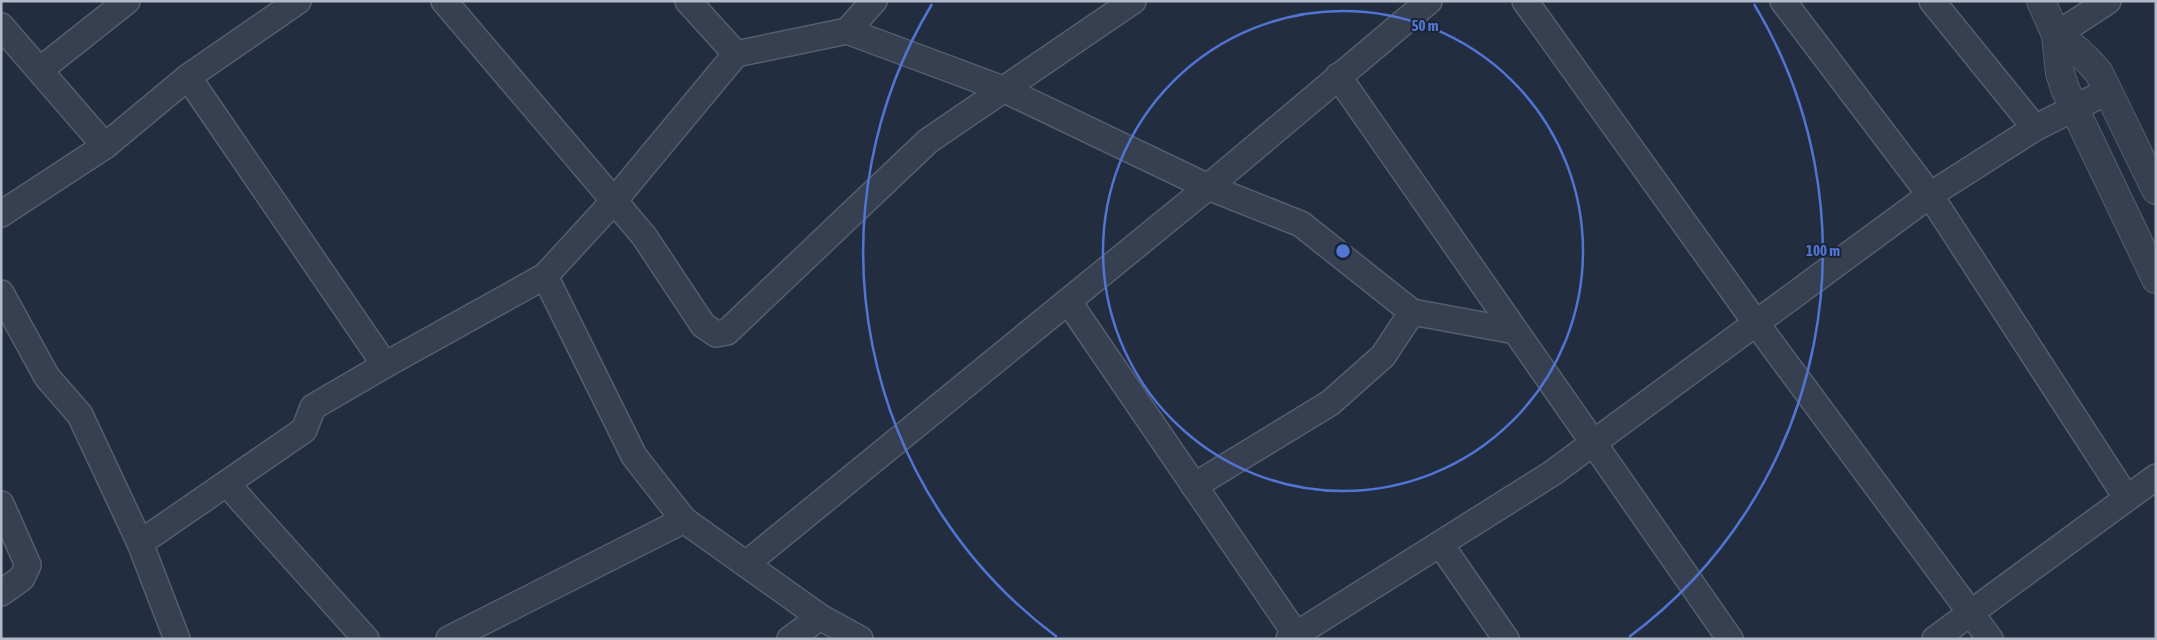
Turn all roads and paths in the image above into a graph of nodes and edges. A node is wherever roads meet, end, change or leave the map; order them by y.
1 (127, 1) edge
2 (298, 1) edge
3 (444, 1) edge
4 (688, 1) edge
5 (874, 1) edge
6 (1133, 1) edge
7 (1429, 1) edge
8 (1525, 1) edge
9 (1783, 1) edge
10 (1932, 1) edge
11 (2041, 1) edge
12 (2108, 1) edge
13 (1, 26) edge
14 (847, 31) junction
15 (2056, 35) junction
16 (736, 54) junction
17 (40, 70) junction
18 (1338, 76) junction
19 (188, 77) junction
20 (1004, 89) junction
21 (2108, 91) junction
22 (2074, 109) junction
23 (2035, 128) junction
24 (105, 146) junction
25 (1208, 187) junction
26 (2156, 190) edge
27 (1930, 195) junction
28 (613, 202) junction
29 (1, 214) edge
30 (545, 276) junction
31 (2156, 279) edge
32 (1, 293) edge
33 (1068, 302) junction
34 (1412, 312) junction
35 (1756, 323) junction
36 (1515, 331) junction
37 (384, 365) junction
38 (1593, 443) junction
39 (2156, 476) edge
40 (227, 484) junction
41 (1194, 486) junction
42 (2126, 497) junction
43 (2, 504) edge
44 (684, 520) junction
45 (140, 543) junction
46 (1441, 544) junction
47 (746, 564) junction
48 (1, 593) edge
49 (1970, 612) junction
50 (820, 617) junction
51 (1295, 637) edge
52 (178, 639) edge
53 (366, 639) edge
54 (448, 639) edge
55 (790, 639) edge
56 (860, 639) edge
57 (1506, 639) edge
58 (1730, 639) edge
59 (1934, 639) edge
60 (1990, 639) edge

1 - 17 street
2 - 19 street
3 - 28 street
4 - 16 street
5 - 14 street
6 - 20 street
7 - 18 street
8 - 35 street
9 - 27 street
10 - 23 street
11 - 15 street
12 - 15 street
13 - 17 street
14 - 16 street
14 - 20 street
15 - 21 street
15 - 22 street
16 - 28 street
17 - 24 street
18 - 25 street
18 - 36 street
19 - 24 street
19 - 37 street
20 - 25 street
20 - 28 street
21 - 22 street
21 - 26 street
22 - 23 street
22 - 31 street
23 - 27 street
24 - 29 street
25 - 33 street
25 - 34 street
27 - 35 street
27 - 42 street
28 - 30 street
30 - 37 street
30 - 44 street
32 - 45 street
33 - 41 street
33 - 47 street
34 - 36 street
34 - 41 street
35 - 38 street
35 - 49 street
36 - 38 street
37 - 40 street
38 - 46 street
38 - 58 street
39 - 42 street
40 - 45 street
40 - 53 street
41 - 51 street
42 - 49 street
43 - 48 street
44 - 47 street
44 - 54 street
45 - 52 street
46 - 51 street
46 - 57 street
47 - 50 street
49 - 59 street
49 - 60 street
50 - 55 street
50 - 56 street

